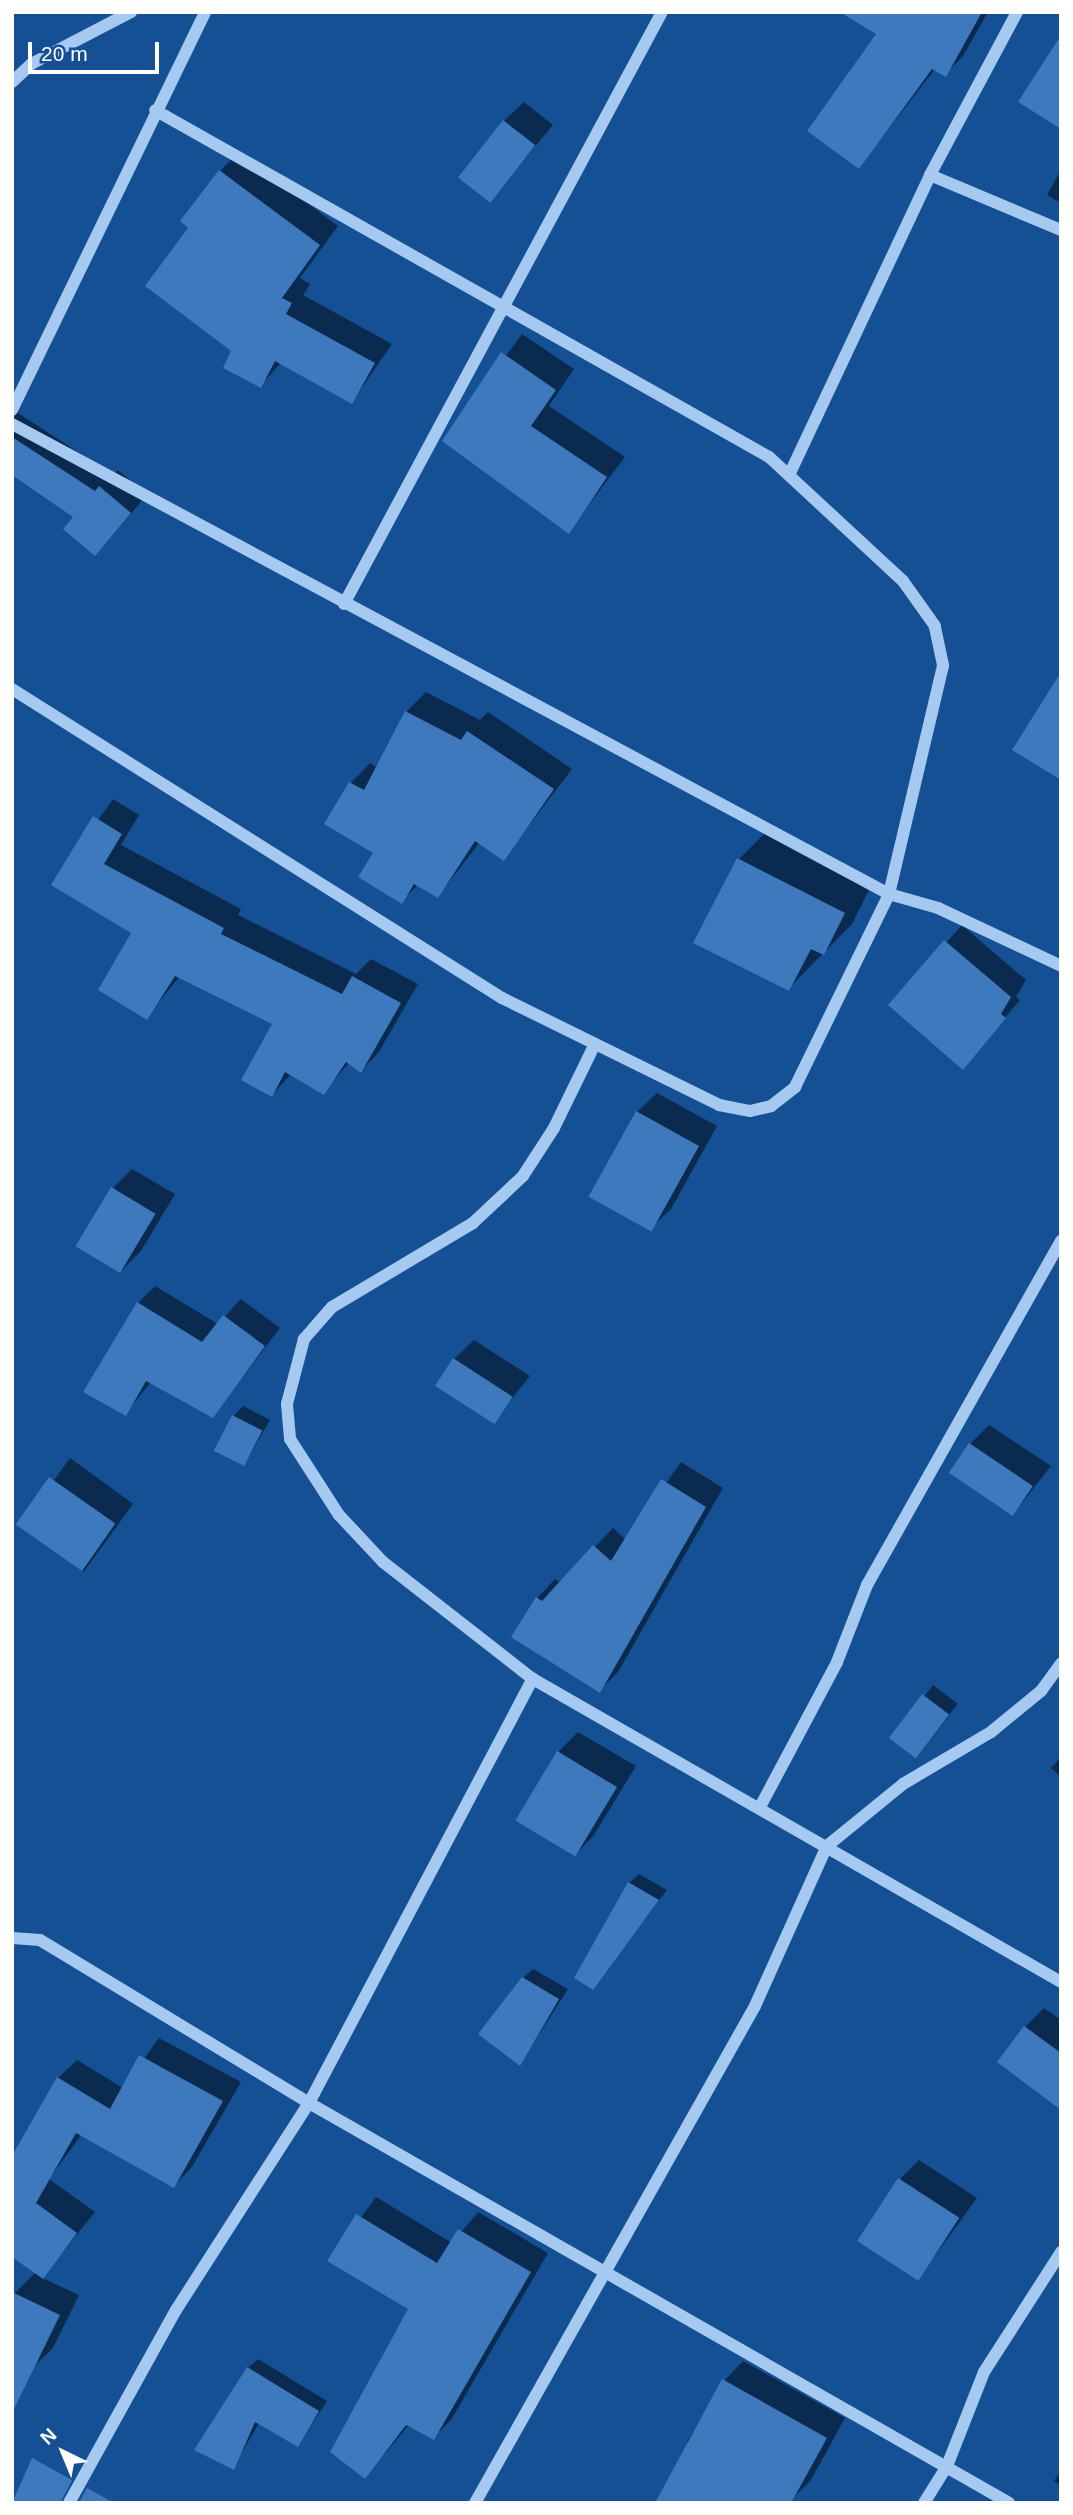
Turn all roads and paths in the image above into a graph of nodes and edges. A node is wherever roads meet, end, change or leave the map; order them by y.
1 (131, 12) edge
2 (205, 12) edge
3 (662, 12) edge
4 (1017, 12) edge
5 (31, 64) junction
6 (12, 67) edge
7 (12, 82) edge
8 (155, 110) junction
9 (930, 175) junction
10 (1061, 230) edge
11 (502, 309) junction
12 (12, 410) edge
13 (12, 424) edge
14 (791, 471) junction
15 (344, 604) junction
16 (12, 689) edge
17 (889, 894) junction
18 (1061, 966) edge
19 (593, 1048) junction
20 (1061, 1241) edge
21 (1061, 1663) edge
22 (534, 1679) junction
23 (760, 1807) junction
24 (827, 1846) junction
25 (12, 1938) edge
26 (1061, 1982) edge
27 (309, 2102) junction
28 (1061, 2252) edge
29 (603, 2270) junction
30 (947, 2466) junction
31 (69, 2503) edge
32 (475, 2503) edge
33 (924, 2503) edge
34 (1009, 2503) edge

1 - 5 street
2 - 8 street
3 - 11 street
4 - 9 street
5 - 6 street
5 - 7 street
8 - 11 street
8 - 12 street
9 - 10 street
9 - 14 street
11 - 14 street
11 - 15 street
13 - 15 street
14 - 17 street
15 - 17 street
16 - 19 street
17 - 18 street
17 - 19 street
19 - 22 street
20 - 23 street
21 - 24 street
22 - 23 street
22 - 27 street
23 - 24 street
24 - 26 street
24 - 29 street
25 - 27 street
27 - 29 street
27 - 31 street
28 - 30 street
29 - 30 street
29 - 32 street
30 - 33 street
30 - 34 street

